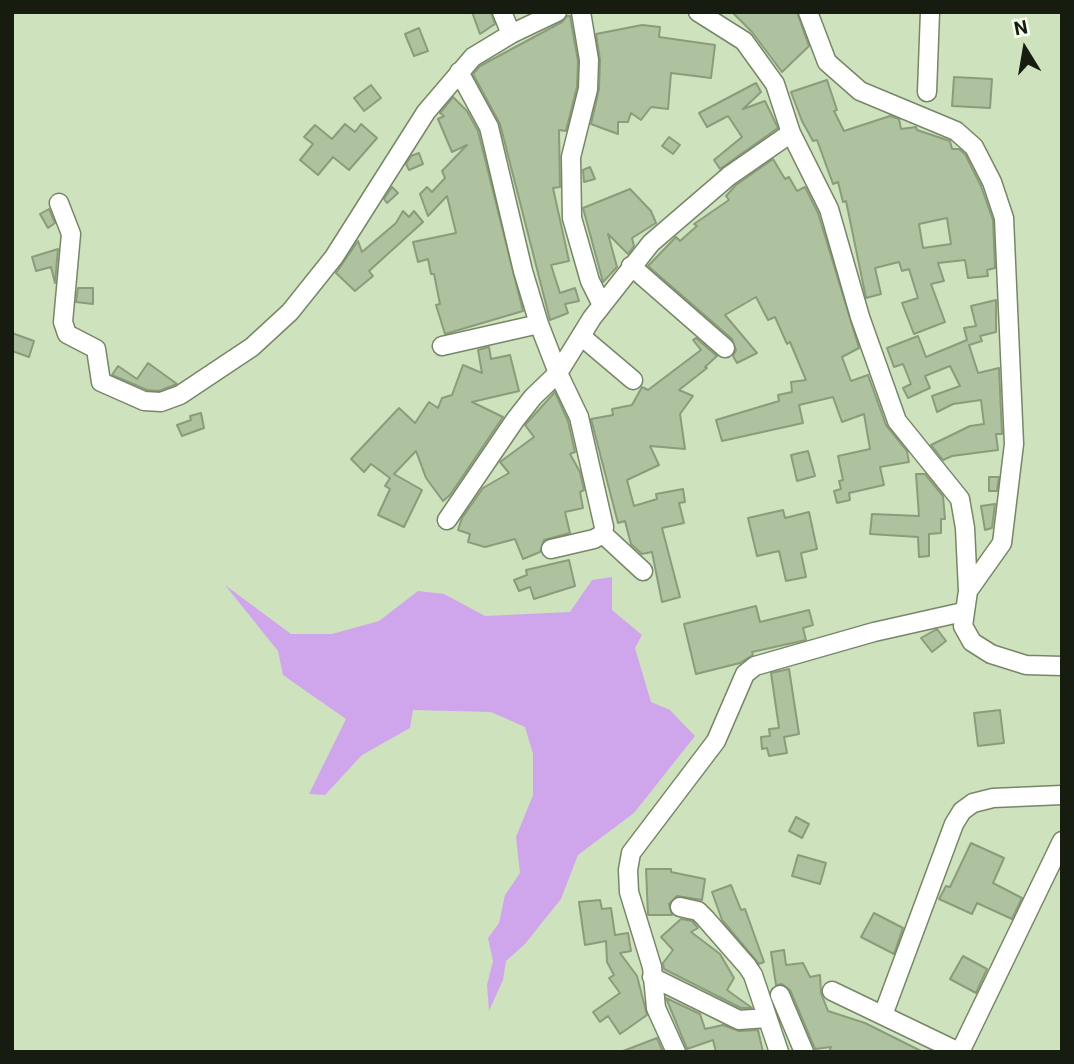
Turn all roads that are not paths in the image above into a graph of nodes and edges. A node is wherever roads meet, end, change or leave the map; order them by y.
1 (502, 12) edge
2 (557, 12) edge
3 (581, 12) edge
4 (698, 12) edge
5 (808, 12) edge
6 (930, 12) edge
7 (511, 34) junction
8 (458, 72) junction
9 (927, 92) dead end
10 (791, 133) junction
11 (58, 203) dead end
12 (631, 266) junction
13 (602, 305) junction
14 (539, 324) junction
15 (581, 336) junction
16 (442, 346) dead end
17 (725, 348) dead end
18 (558, 373) junction
19 (633, 380) dead end
20 (447, 520) dead end
21 (603, 534) junction
22 (551, 549) dead end
23 (643, 571) dead end
24 (968, 591) junction
25 (963, 612) junction
26 (1062, 666) edge
27 (1062, 795) edge
28 (1062, 841) edge
29 (680, 907) dead end
30 (652, 977) junction
31 (832, 990) dead end
32 (780, 995) dead end
33 (883, 1015) junction
34 (767, 1018) junction
35 (676, 1052) edge
36 (779, 1052) edge
37 (804, 1052) edge
38 (960, 1052) edge

1 - 7 street
2 - 7 street
3 - 13 street
4 - 10 street
5 - 24 street
6 - 9 street
7 - 8 street
8 - 11 street
8 - 14 street
10 - 12 street
10 - 24 street
12 - 13 street
12 - 17 street
13 - 15 street
14 - 16 street
14 - 18 street
15 - 18 street
15 - 19 street
18 - 20 street
18 - 21 street
21 - 22 street
21 - 23 street
24 - 25 street
25 - 26 street
25 - 30 street
27 - 33 street
28 - 38 street
29 - 34 street
30 - 34 street
30 - 35 street
31 - 33 street
32 - 37 street
33 - 38 street
34 - 36 street

